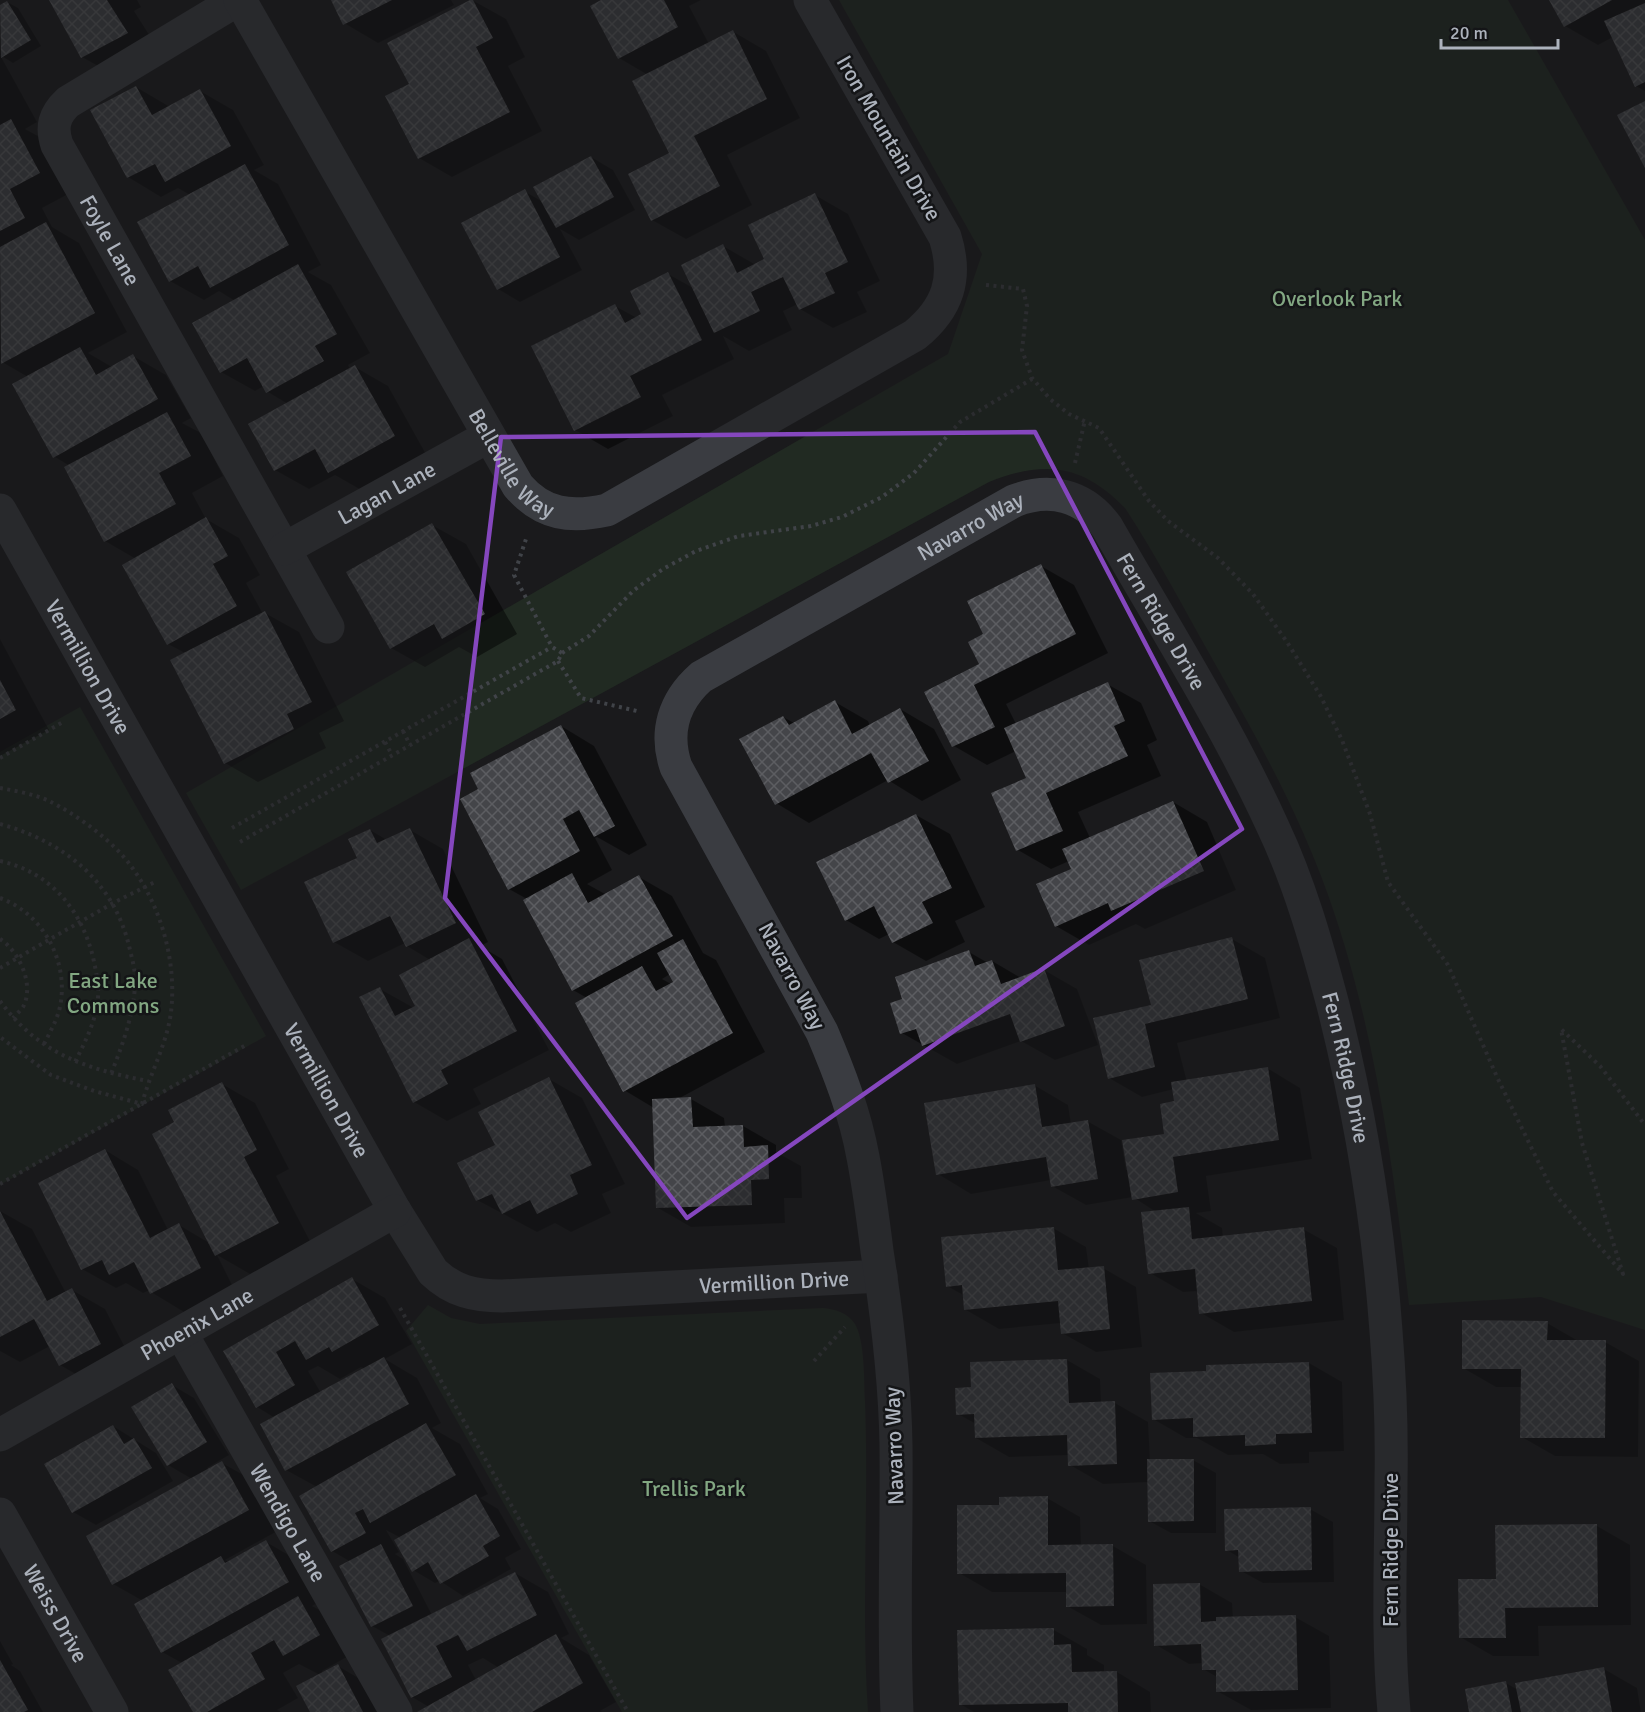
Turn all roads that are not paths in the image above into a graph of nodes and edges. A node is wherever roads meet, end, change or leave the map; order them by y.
1 (238, 0) edge
2 (810, 0) edge
3 (963, 283) joint
4 (489, 436) junction
5 (1069, 484) joint
6 (0, 510) edge
7 (284, 549) junction
8 (328, 627) dead end
9 (395, 1211) junction
10 (881, 1276) junction
11 (181, 1333) junction
12 (0, 1435) edge
13 (2, 1522) edge
14 (112, 1712) edge
15 (396, 1712) edge
16 (897, 1712) edge
17 (1394, 1712) edge

1 - 4 street, Belleville Way
1 - 7 street, Foyle Lane
2 - 3 street, Iron Mountain Drive
3 - 4 street, Belleville Way
4 - 7 street, Lagan Lane
5 - 10 street, Navarro Way
5 - 17 street, Fern Ridge Drive
6 - 9 street, Vermillion Drive
7 - 8 street
9 - 10 street, Vermillion Drive
9 - 11 street, Phoenix Lane
10 - 16 street, Navarro Way
11 - 12 street, Phoenix Lane
11 - 15 street, Wendigo Lane
13 - 14 street, Weiss Drive

